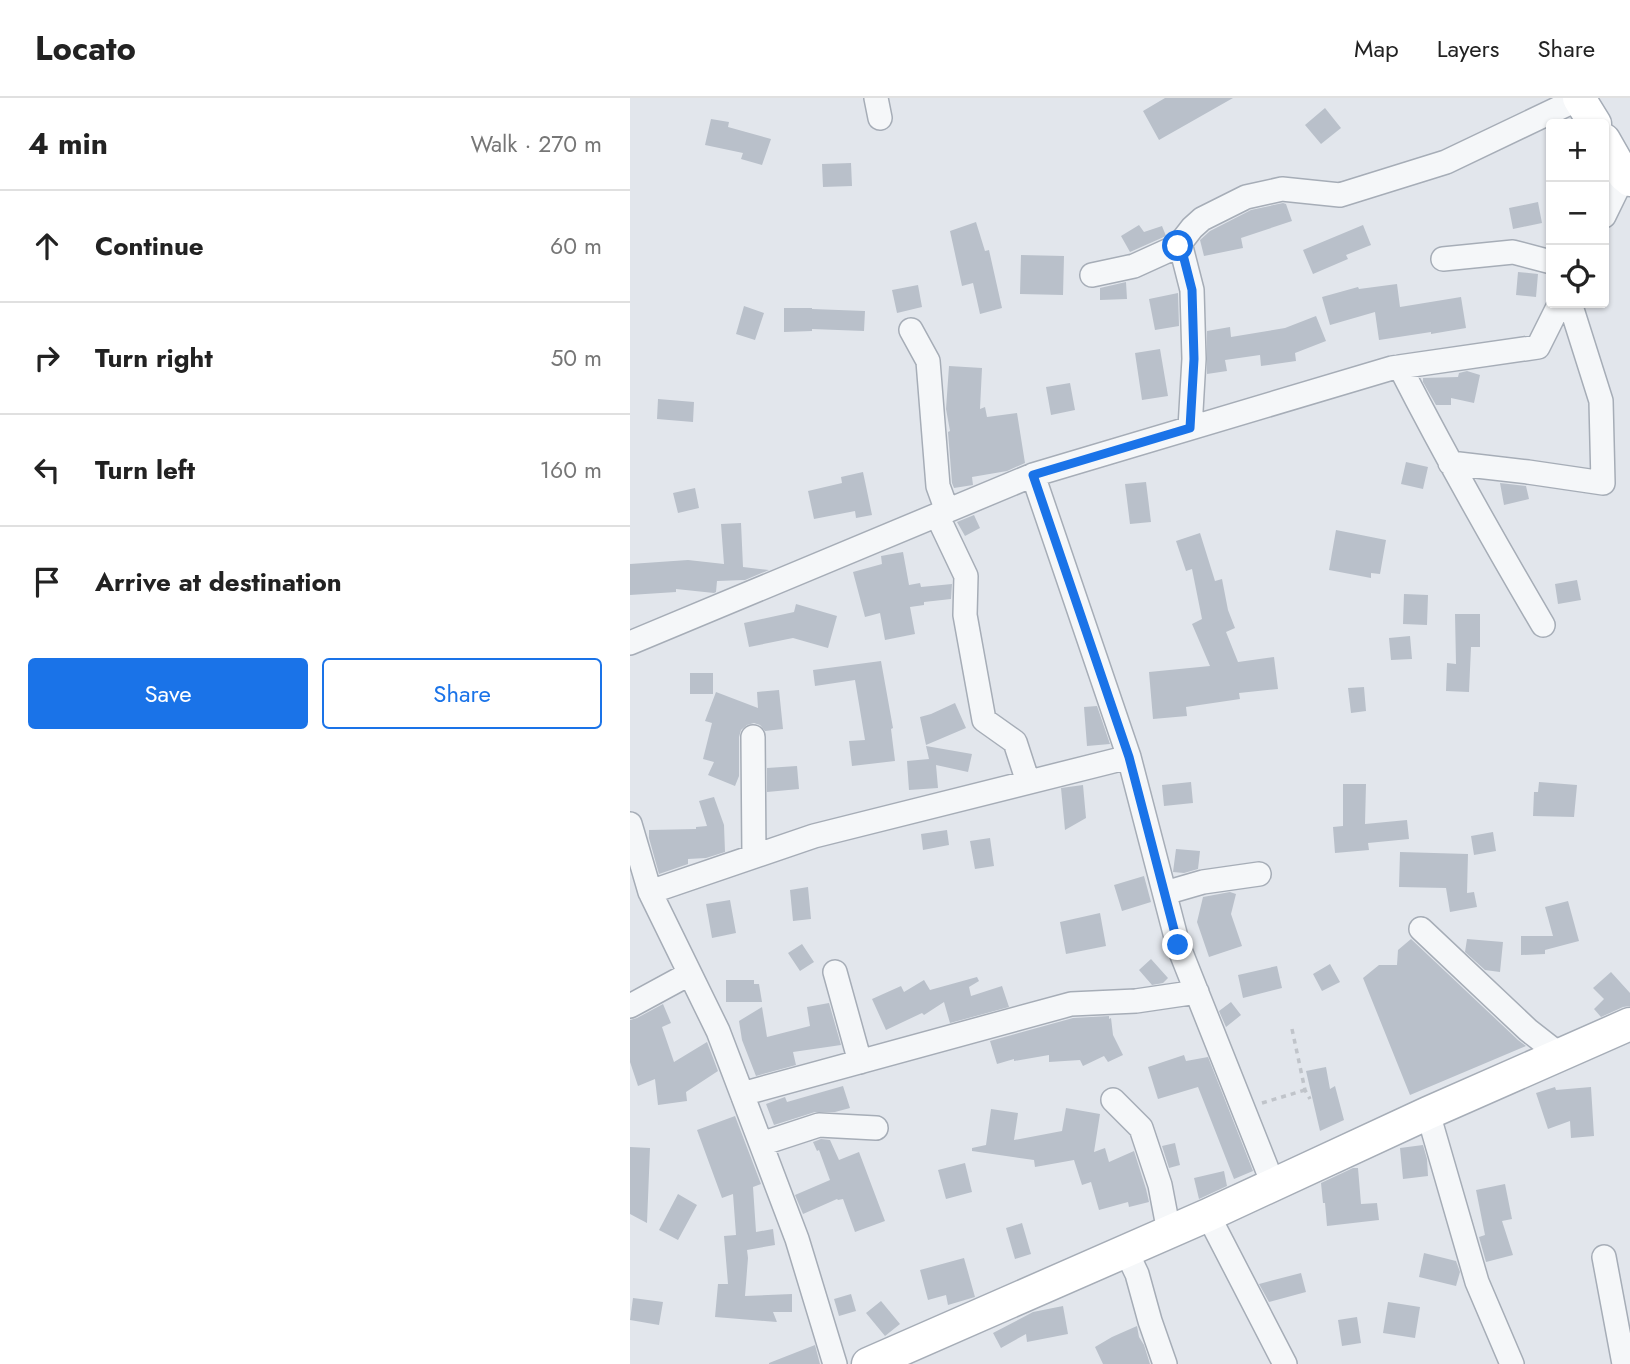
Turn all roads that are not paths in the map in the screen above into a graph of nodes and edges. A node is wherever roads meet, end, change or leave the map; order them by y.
1 (1580, 98) edge
2 (1592, 119) edge
3 (1609, 148) edge
4 (1627, 178) edge
5 (1609, 208) edge
6 (1180, 243) junction
7 (1443, 259) dead end
8 (1546, 261) edge
9 (1092, 275) dead end
10 (1558, 308) edge
11 (1572, 308) edge
12 (911, 330) dead end
13 (1401, 367) junction
14 (1190, 428) junction
15 (1450, 463) junction
16 (1033, 475) junction
17 (942, 513) junction
18 (1544, 625) dead end
19 (630, 643) edge
20 (753, 737) dead end
21 (1129, 757) junction
22 (1028, 782) junction
23 (630, 824) edge
24 (754, 856) junction
25 (1259, 874) dead end
26 (649, 892) junction
27 (1164, 893) junction
28 (1421, 929) dead end
29 (835, 972) dead end
30 (689, 974) junction
31 (1197, 992) junction
32 (630, 1006) edge
33 (1630, 1024) edge
34 (1560, 1055) junction
35 (860, 1062) junction
36 (742, 1094) junction
37 (1113, 1100) dead end
38 (1428, 1113) junction
39 (876, 1128) dead end
40 (761, 1144) junction
41 (1273, 1184) junction
42 (1208, 1215) junction
43 (1169, 1232) junction
44 (1126, 1251) junction
45 (1604, 1257) dead end
46 (835, 1364) edge
47 (868, 1364) edge
48 (1165, 1364) edge
49 (1286, 1364) edge
50 (1512, 1364) edge
51 (1624, 1364) edge

1 - 2 main road
1 - 6 street
3 - 4 main road
4 - 5 street
6 - 9 street
6 - 14 street
7 - 8 street
10 - 13 street
11 - 15 street
12 - 17 street
13 - 14 street
13 - 15 street
14 - 16 street
15 - 18 street
16 - 17 street
16 - 21 street
17 - 19 street
17 - 22 street
20 - 24 street
21 - 22 street
21 - 27 street
22 - 24 street
23 - 26 street
24 - 26 street
25 - 27 street
26 - 30 street
27 - 31 street
28 - 34 street
29 - 35 street
30 - 32 street
30 - 36 street
31 - 35 street
31 - 41 street
33 - 34 main road
34 - 38 main road
35 - 36 street
36 - 40 street
37 - 43 street
38 - 41 main road
38 - 50 street
39 - 40 street
40 - 46 street
41 - 42 main road
42 - 43 main road
42 - 49 street
43 - 44 main road
44 - 47 main road
44 - 48 street
45 - 51 street

